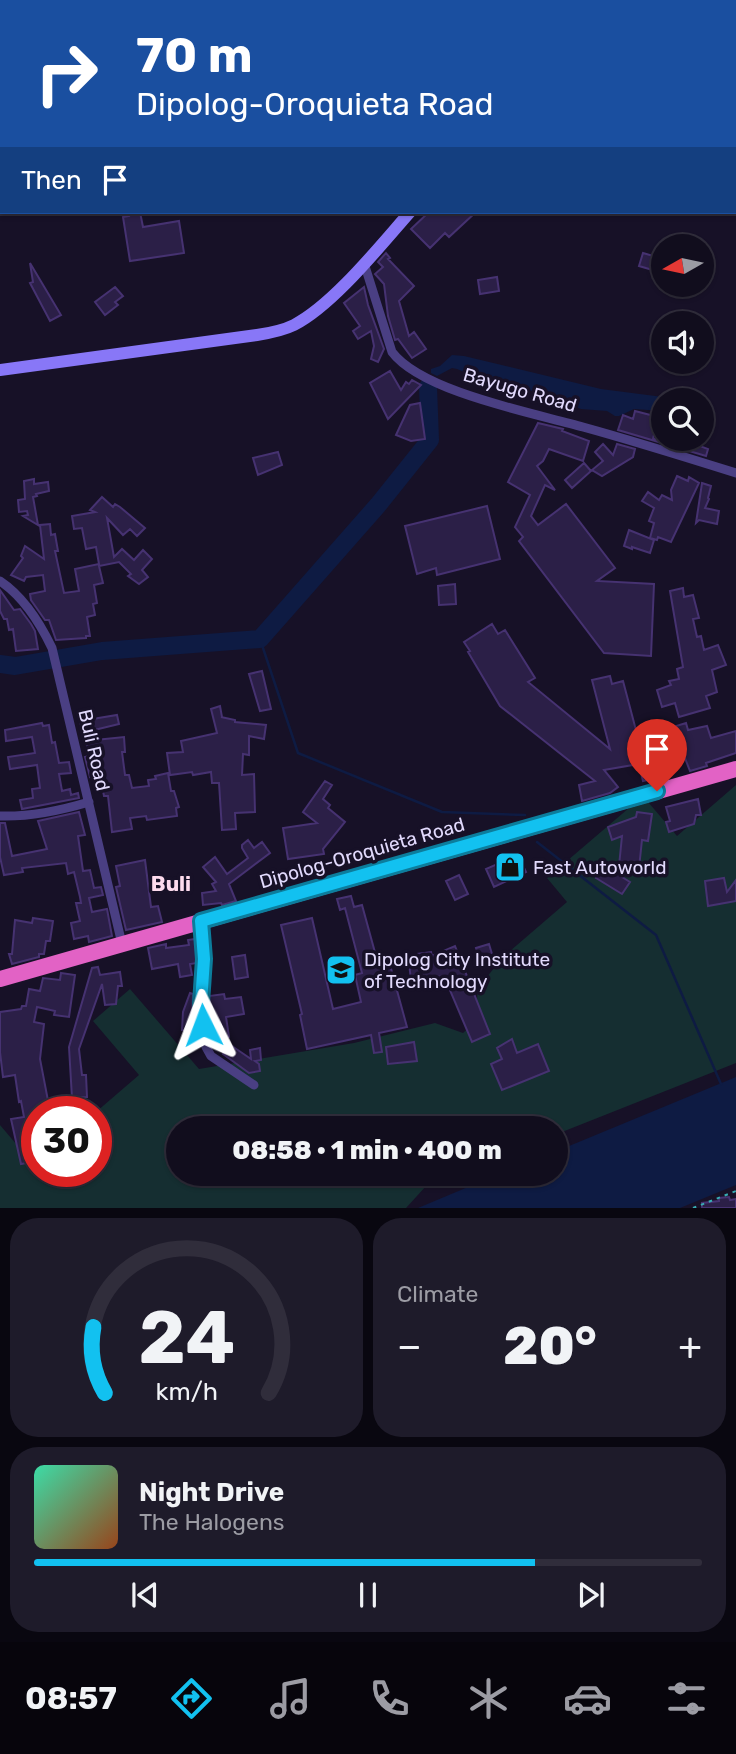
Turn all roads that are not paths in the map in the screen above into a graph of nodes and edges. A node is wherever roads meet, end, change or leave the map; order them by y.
1 (408, 214) edge
2 (364, 263) junction
3 (0, 370) edge
4 (736, 473) edge
5 (0, 580) edge
6 (736, 769) edge
7 (89, 802) junction
8 (0, 816) edge
9 (201, 921) junction
10 (122, 944) junction
11 (0, 979) edge
12 (254, 1085) dead end

1 - 2 main road
2 - 3 main road
2 - 4 street, Bayugo Road
5 - 7 street, Buli Road
6 - 9 highway, Dipolog-Oroquieta Road
7 - 8 street
7 - 10 street, Buli Road
9 - 10 highway, Dipolog-Oroquieta Road
9 - 12 street
10 - 11 highway, Dipolog-Oroquieta Road

